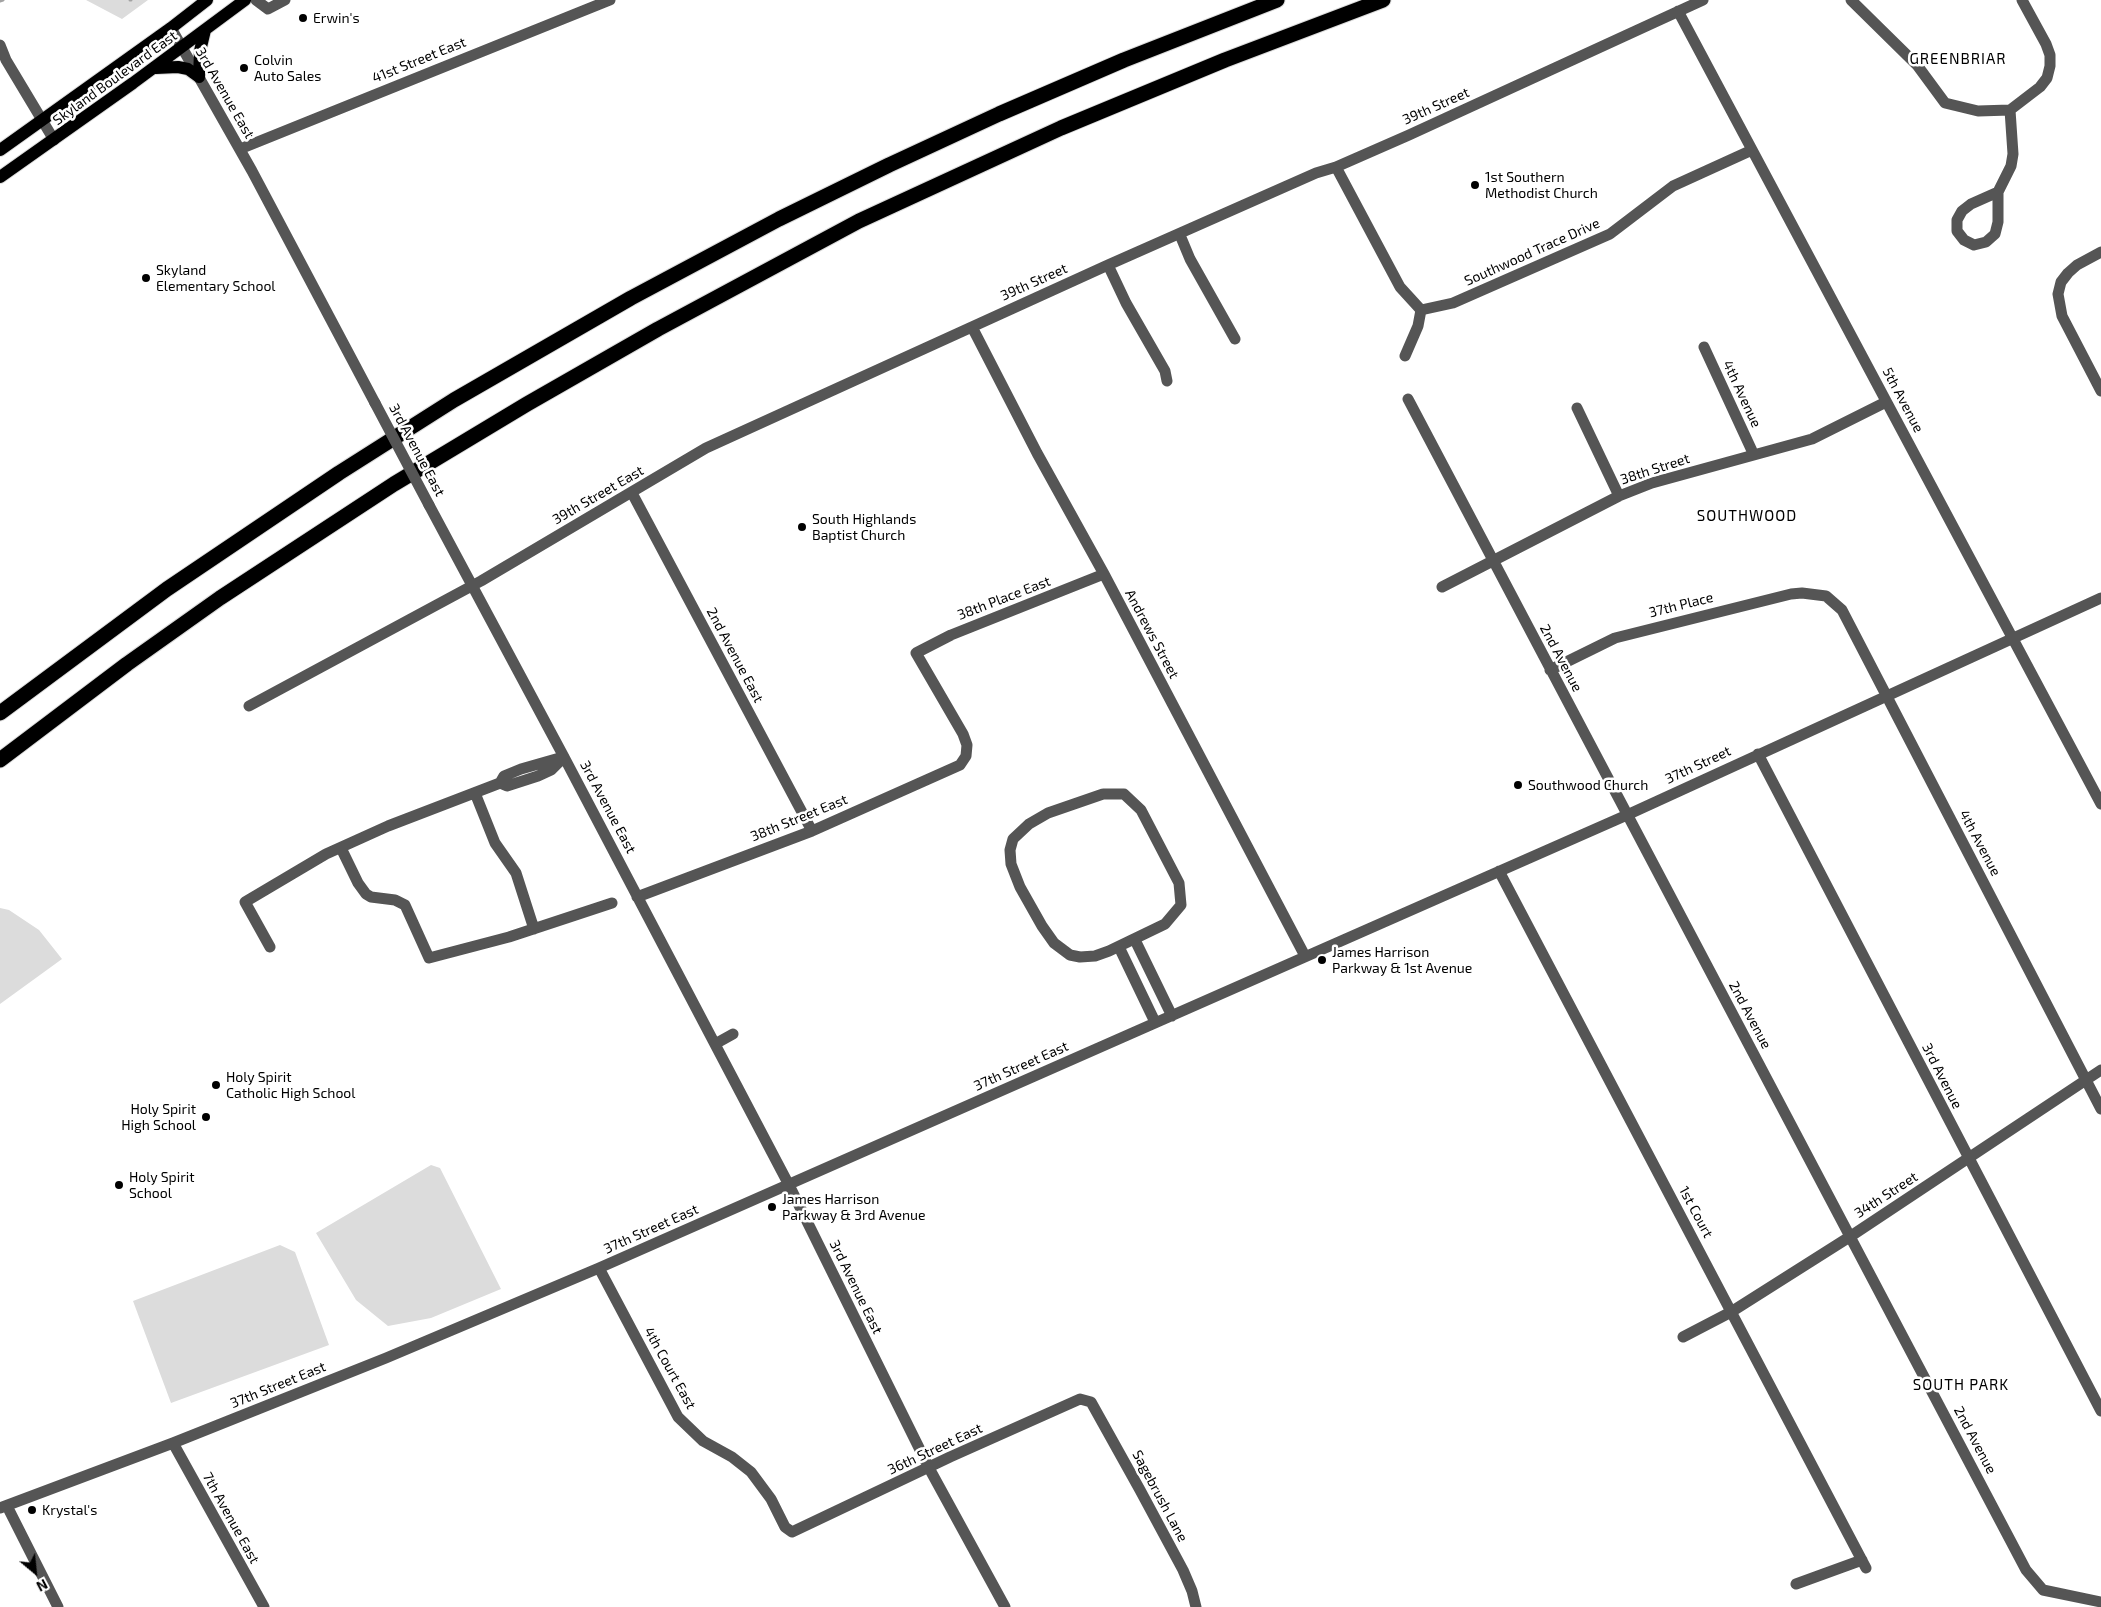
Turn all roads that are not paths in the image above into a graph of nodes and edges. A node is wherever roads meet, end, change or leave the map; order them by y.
1 (207, 0) edge
2 (245, 0) edge
3 (256, 0) edge
4 (285, 0) edge
5 (610, 0) edge
6 (1277, 0) edge
7 (1383, 0) edge
8 (1703, 0) edge
9 (1851, 0) edge
10 (2022, 0) edge
11 (1678, 11) junction
12 (171, 28) junction
13 (205, 30) junction
14 (0, 45) edge
15 (182, 48) junction
16 (154, 68) junction
17 (199, 77) junction
18 (2010, 110) junction
19 (42, 121) junction
20 (54, 140) junction
21 (240, 149) junction
22 (0, 150) edge
23 (1752, 150) junction
24 (1336, 167) junction
25 (0, 177) edge
26 (1998, 192) junction
27 (1180, 235) junction
28 (2101, 252) edge
29 (1108, 265) junction
30 (1421, 310) junction
31 (972, 327) junction
32 (1235, 339) dead end
33 (1704, 346) dead end
34 (1405, 356) dead end
35 (1167, 380) dead end
36 (2101, 391) edge
37 (1408, 399) dead end
38 (1886, 402) junction
39 (1577, 408) dead end
40 (1754, 454) junction
41 (632, 493) junction
42 (1619, 496) junction
43 (1494, 562) junction
44 (1104, 574) junction
45 (472, 586) junction
46 (1442, 587) dead end
47 (1826, 596) joint
48 (2101, 598) edge
49 (2013, 639) junction
50 (1550, 670) junction
51 (1886, 696) junction
52 (249, 706) dead end
53 (0, 713) edge
54 (1758, 754) junction
55 (966, 756) joint
56 (564, 757) junction
57 (4, 758) edge
58 (475, 793) junction
59 (2101, 804) edge
60 (1627, 815) junction
61 (812, 831) junction
62 (341, 848) junction
63 (1499, 871) junction
64 (637, 897) junction
65 (612, 903) dead end
66 (534, 929) junction
67 (1135, 940) junction
68 (270, 947) dead end
69 (1119, 947) junction
70 (1305, 956) junction
71 (1172, 1016) junction
72 (1155, 1022) junction
73 (733, 1034) dead end
74 (715, 1044) junction
75 (2101, 1070) edge
76 (2086, 1080) junction
77 (2101, 1109) edge
78 (1968, 1159) junction
79 (789, 1184) junction
80 (1851, 1236) junction
81 (599, 1268) junction
82 (1731, 1312) junction
83 (1683, 1337) dead end
84 (1091, 1402) joint
85 (2101, 1411) edge
86 (173, 1443) junction
87 (929, 1468) junction
88 (4, 1507) edge
89 (792, 1532) joint
90 (1796, 1584) dead end
91 (2101, 1602) edge
92 (58, 1607) edge
93 (264, 1607) edge
94 (1005, 1607) edge
95 (1196, 1607) edge

1 - 12 main road, Skyland Boulevard East
2 - 13 main road, Skyland Boulevard East
3 - 4 street
5 - 21 street, 41st Street East
6 - 53 highway
7 - 57 highway
8 - 11 street, 39th Street
9 - 18 street
10 - 18 street
11 - 23 street, 5th Avenue
11 - 24 street, 39th Street
12 - 15 street, 3rd Avenue East
12 - 19 main road, Skyland Boulevard East
13 - 15 main road, Skyland Boulevard East
13 - 17 main road
14 - 19 street
15 - 16 main road, Skyland Boulevard East
15 - 17 street, 3rd Avenue East
16 - 17 main road
16 - 20 main road, Skyland Boulevard East
17 - 21 street, 3rd Avenue East
18 - 26 street
19 - 20 street
19 - 22 main road, Skyland Boulevard East
20 - 25 main road, Skyland Boulevard East
21 - 45 street, 3rd Avenue East, bridge
23 - 30 street, Southwood Trace Drive
23 - 38 street, 5th Avenue
24 - 27 street, 39th Street
24 - 30 street
26 - 26 street
27 - 29 street, 39th Street
27 - 32 street
28 - 36 street
29 - 31 street, 39th Street
29 - 35 street
30 - 34 street
31 - 41 street, 39th Street East
31 - 44 street, Andrews Street
33 - 40 street, 4th Avenue
37 - 43 street, 2nd Avenue
38 - 40 street, 38th Street
38 - 49 street, 5th Avenue
39 - 42 street
40 - 42 street, 38th Street
41 - 45 street, 39th Street East
41 - 61 street, 2nd Avenue East
42 - 43 street, 38th Street
43 - 46 street, 38th Street
43 - 50 street, 2nd Avenue
44 - 55 street, 38th Place East
44 - 70 street, Andrews Street
45 - 52 street, 39th Street East
45 - 56 street, 3rd Avenue East
47 - 50 street, 37th Place
47 - 51 street, 4th Avenue
48 - 49 street, 37th Street
49 - 51 street, 37th Street
49 - 59 street, 5th Avenue
50 - 60 street, 2nd Avenue
51 - 54 street, 37th Street
51 - 76 street, 4th Avenue
54 - 60 street, 37th Street
54 - 78 street, 3rd Avenue
55 - 61 street, 38th Street East
56 - 58 street
56 - 64 street, 3rd Avenue East
58 - 62 street
58 - 66 street
60 - 63 street, 37th Street
60 - 80 street, 2nd Avenue
61 - 64 street, 38th Street East
62 - 66 street
62 - 68 street
63 - 70 street, 37th Street
63 - 82 street, 1st Court
64 - 74 street, 3rd Avenue East
65 - 66 street
67 - 69 street
67 - 69 street
67 - 71 street
69 - 72 street
70 - 71 street, 37th Street East
71 - 72 street, 37th Street East
72 - 79 street, 37th Street East
73 - 74 street
74 - 79 street, 3rd Avenue East
75 - 76 street, 34th Street
76 - 77 street, 4th Avenue
76 - 78 street, 34th Street
78 - 80 street, 34th Street
78 - 85 street, 3rd Avenue
79 - 81 street, 37th Street East
79 - 87 street, 3rd Avenue East
80 - 82 street, 34th Street
80 - 91 street, 2nd Avenue
81 - 86 street, 37th Street East
81 - 89 street, 4th Court East
82 - 83 street, 34th Street
82 - 90 street, 1st Court
84 - 87 street, 36th Street East
84 - 95 street, Sagebrush Lane
86 - 88 street, 37th Street East
86 - 93 street, 7th Avenue East
87 - 89 street, 36th Street East
87 - 94 street, 3rd Avenue East
88 - 92 street

